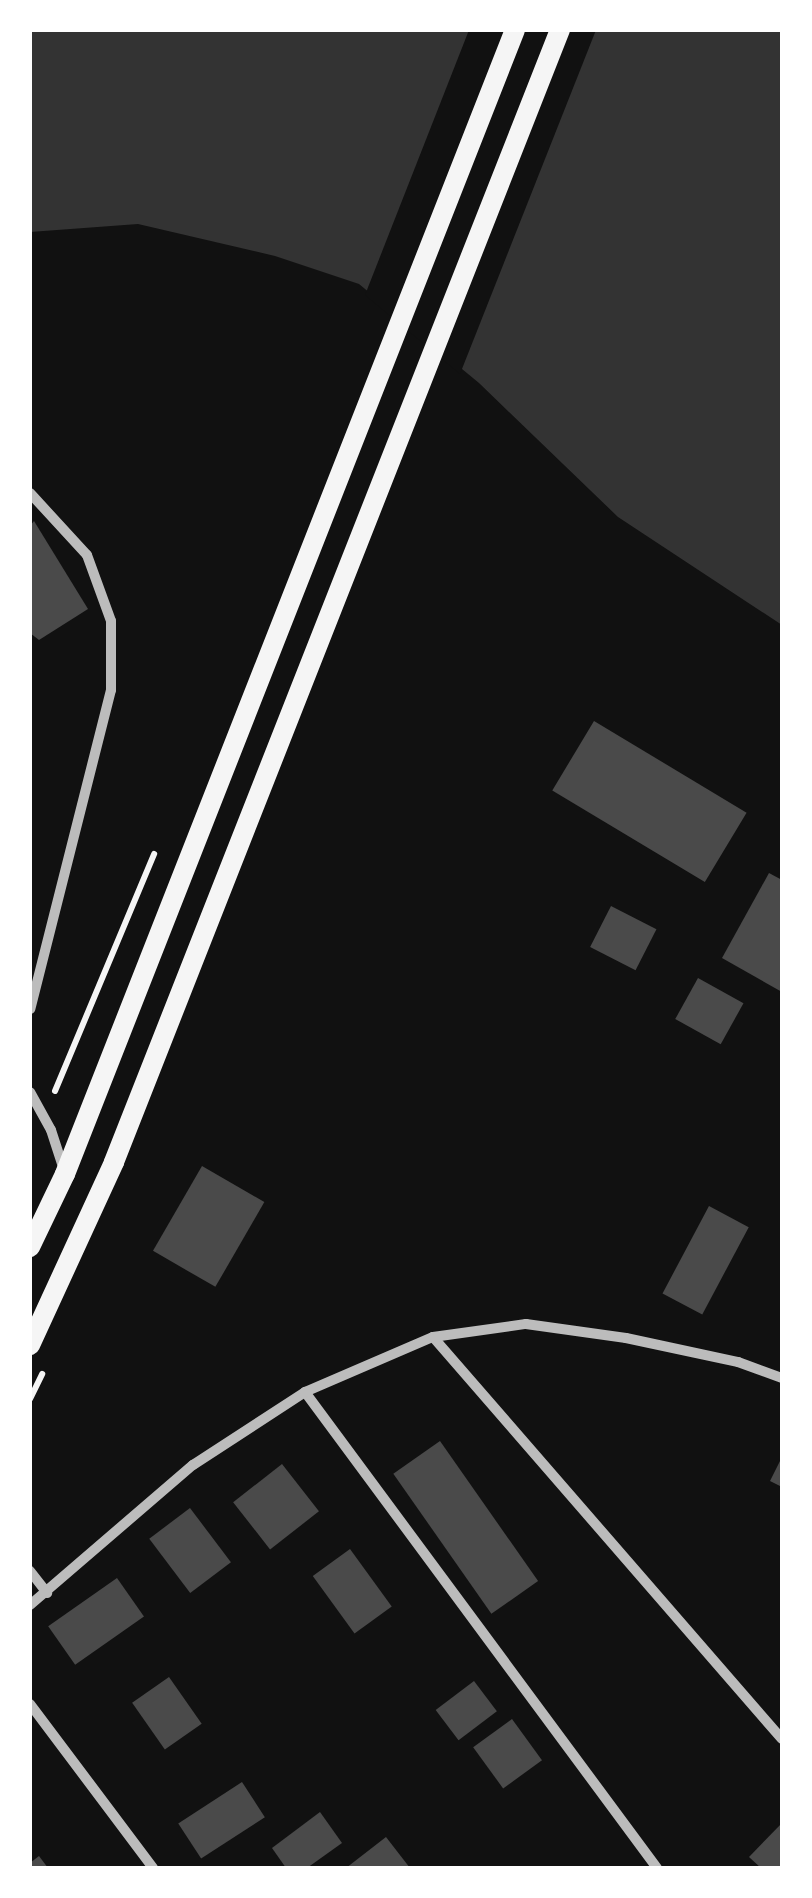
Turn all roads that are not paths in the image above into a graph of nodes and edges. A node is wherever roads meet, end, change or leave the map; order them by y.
1 (515, 30) edge
2 (560, 30) edge
3 (30, 492) edge
4 (30, 1008) edge
5 (30, 1092) edge
6 (65, 1174) junction
7 (30, 1248) edge
8 (433, 1337) junction
9 (30, 1345) edge
10 (782, 1378) edge
11 (305, 1392) junction
12 (30, 1571) edge
13 (47, 1593) junction
14 (30, 1605) edge
15 (30, 1704) edge
16 (782, 1739) edge
17 (153, 1868) edge
18 (657, 1868) edge

1 - 6 main road
2 - 9 main road
3 - 4 street
5 - 6 street
6 - 7 main road
8 - 10 street
8 - 11 street
8 - 16 street
11 - 13 street
11 - 18 street
12 - 13 street
13 - 14 street
15 - 17 street

